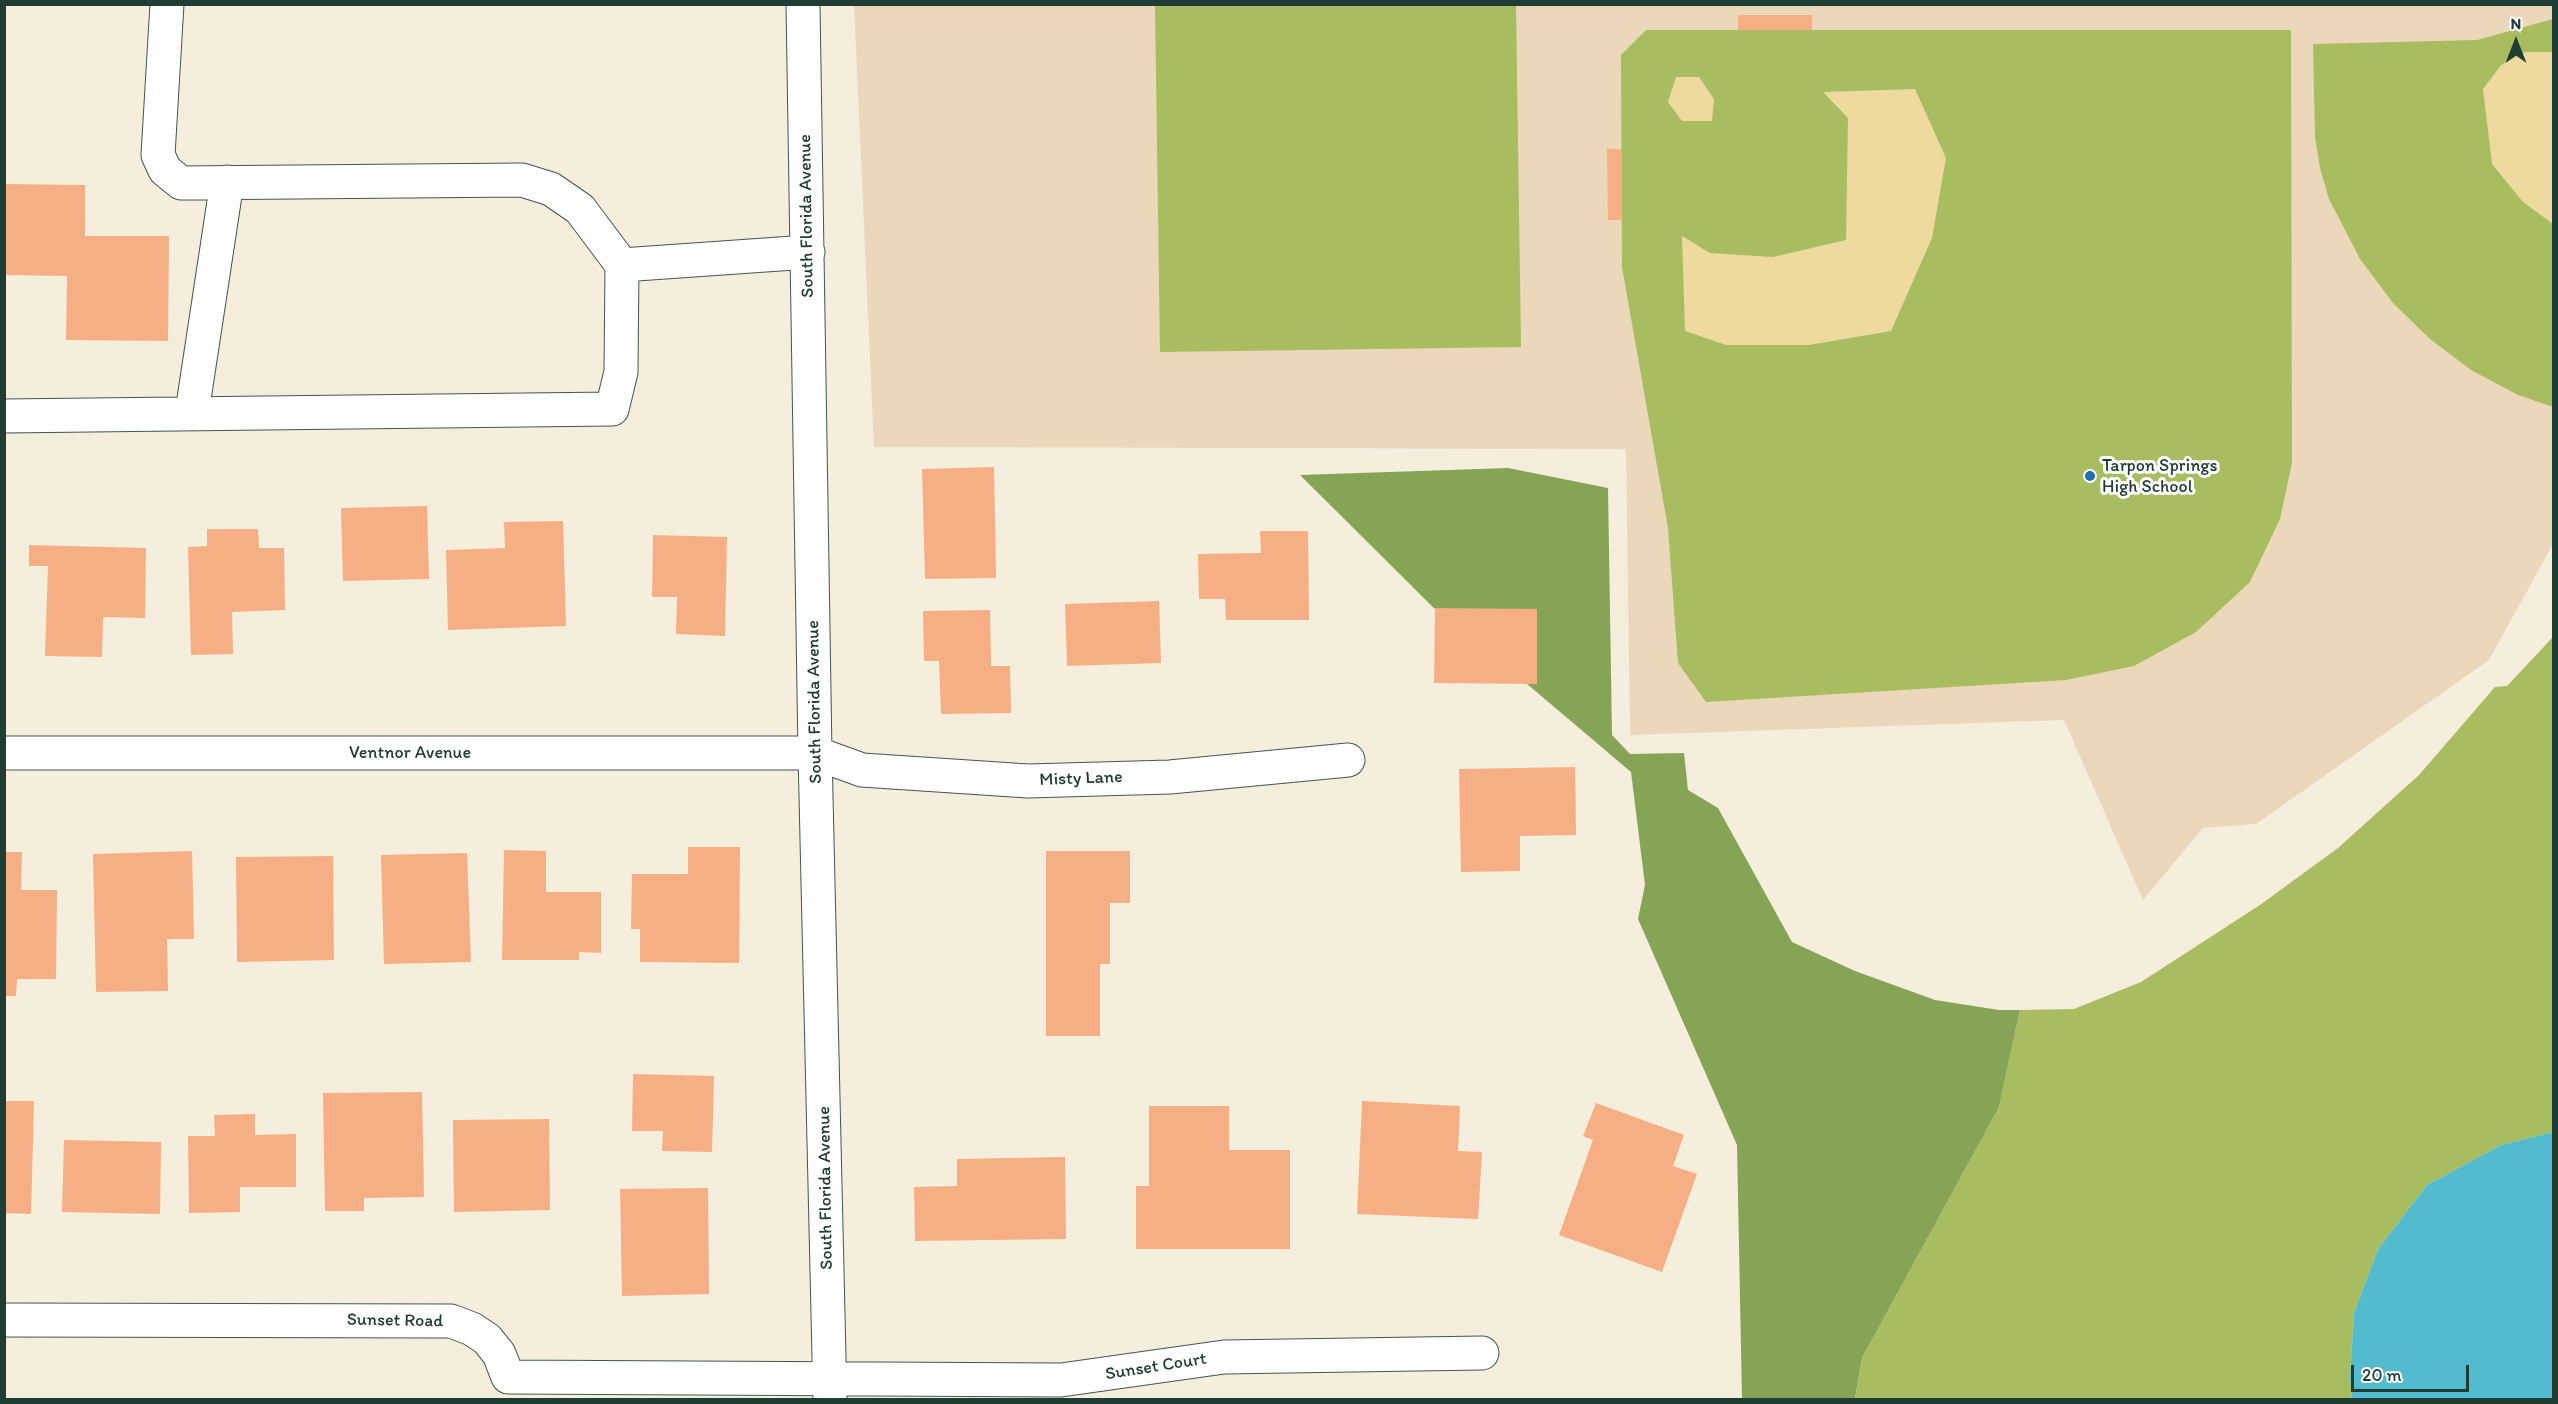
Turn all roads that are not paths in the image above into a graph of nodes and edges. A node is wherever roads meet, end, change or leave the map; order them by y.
1 (167, 4) edge
2 (803, 4) edge
3 (227, 182) junction
4 (808, 252) junction
5 (622, 265) junction
6 (192, 412) junction
7 (4, 416) edge
8 (4, 753) edge
9 (815, 753) junction
10 (1348, 760) dead end
11 (4, 1320) edge
12 (1482, 1353) dead end
13 (508, 1388) edge
14 (830, 1388) edge

1 - 3 street
2 - 4 street, South Florida Avenue
3 - 5 street
3 - 6 street
4 - 5 street
4 - 9 street, South Florida Avenue
5 - 6 street
6 - 7 street
8 - 9 street, Ventnor Avenue
9 - 10 street, Misty Lane
9 - 14 street, South Florida Avenue
11 - 13 street, Sunset Road
12 - 14 street, Sunset Court
13 - 14 street, Sunset Road

